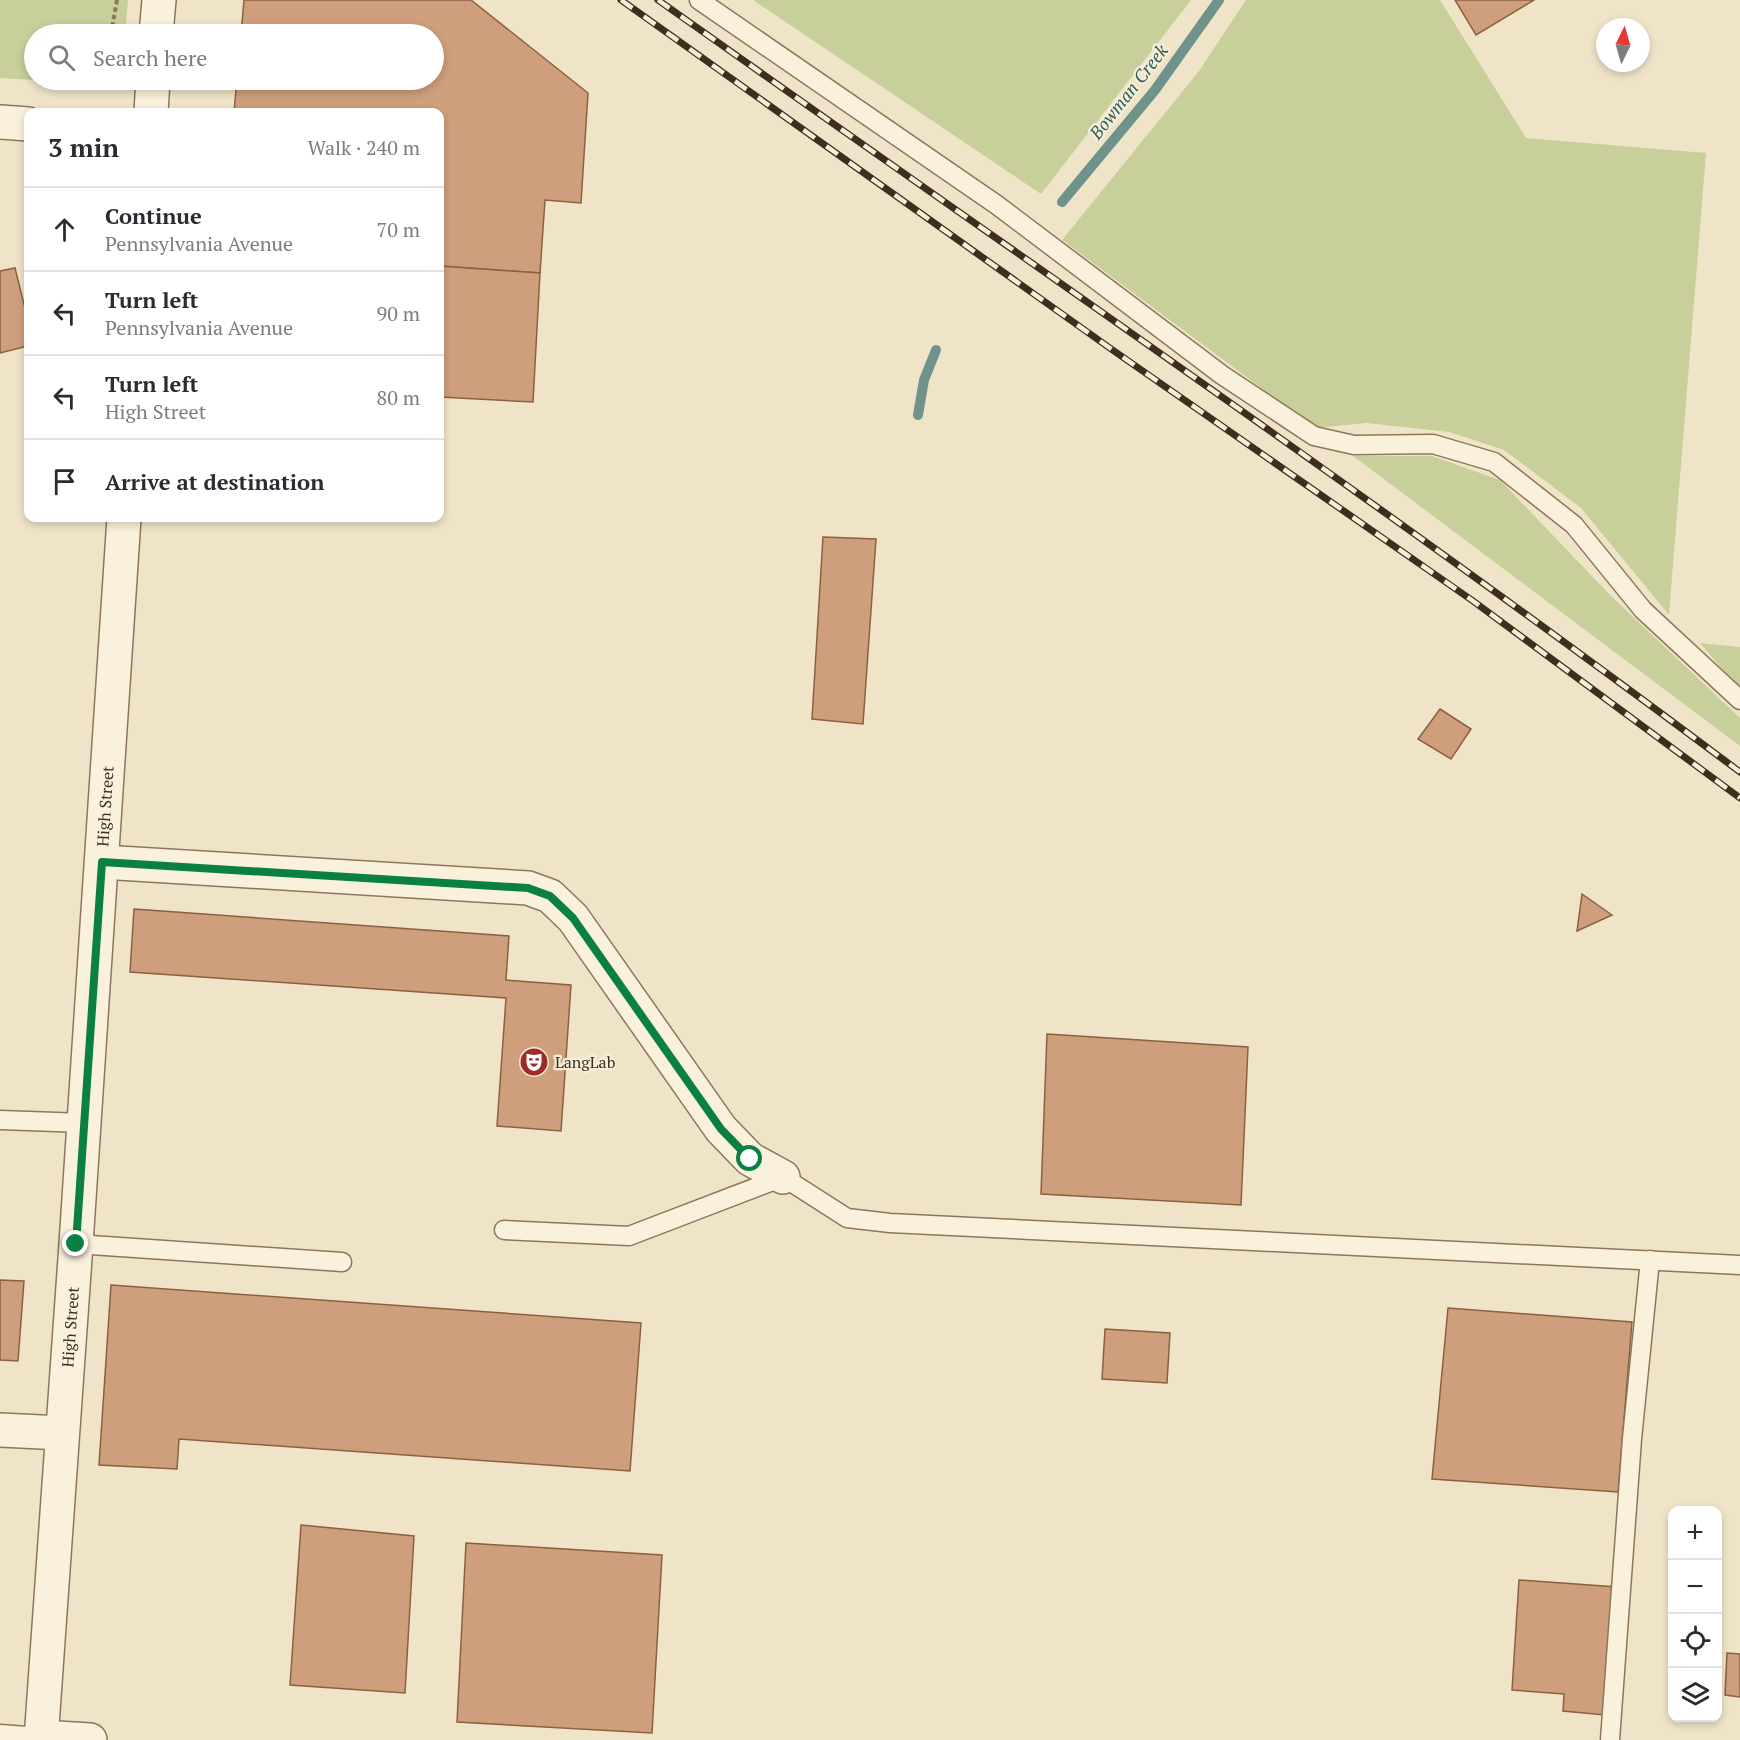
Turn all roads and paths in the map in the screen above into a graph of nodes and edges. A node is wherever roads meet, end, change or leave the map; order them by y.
1 (117, 0) edge
2 (159, 0) edge
3 (699, 0) edge
4 (113, 24) edge
5 (157, 24) edge
6 (152, 90) edge
7 (151, 108) edge
8 (0, 122) edge
9 (24, 124) edge
10 (124, 522) edge
11 (1740, 700) edge
12 (102, 862) junction
13 (0, 1120) edge
14 (84, 1124) junction
15 (783, 1177) junction
16 (504, 1230) dead end
17 (76, 1244) junction
18 (1650, 1260) junction
19 (342, 1262) dead end
20 (1740, 1265) edge
21 (0, 1430) edge
22 (62, 1433) junction
23 (0, 1734) edge
24 (41, 1738) edge
25 (90, 1740) edge
26 (1610, 1740) edge

1 - 4 path
2 - 5 street
3 - 11 lane
6 - 7 street
8 - 9 street
10 - 12 street, High Street
12 - 14 street, High Street
12 - 15 street
13 - 14 lane
14 - 17 street, High Street
15 - 16 lane
15 - 18 lane
17 - 19 lane
17 - 22 street, High Street
18 - 20 lane
18 - 26 lane
21 - 22 street
22 - 24 street, High Street
23 - 24 lane
24 - 25 street

